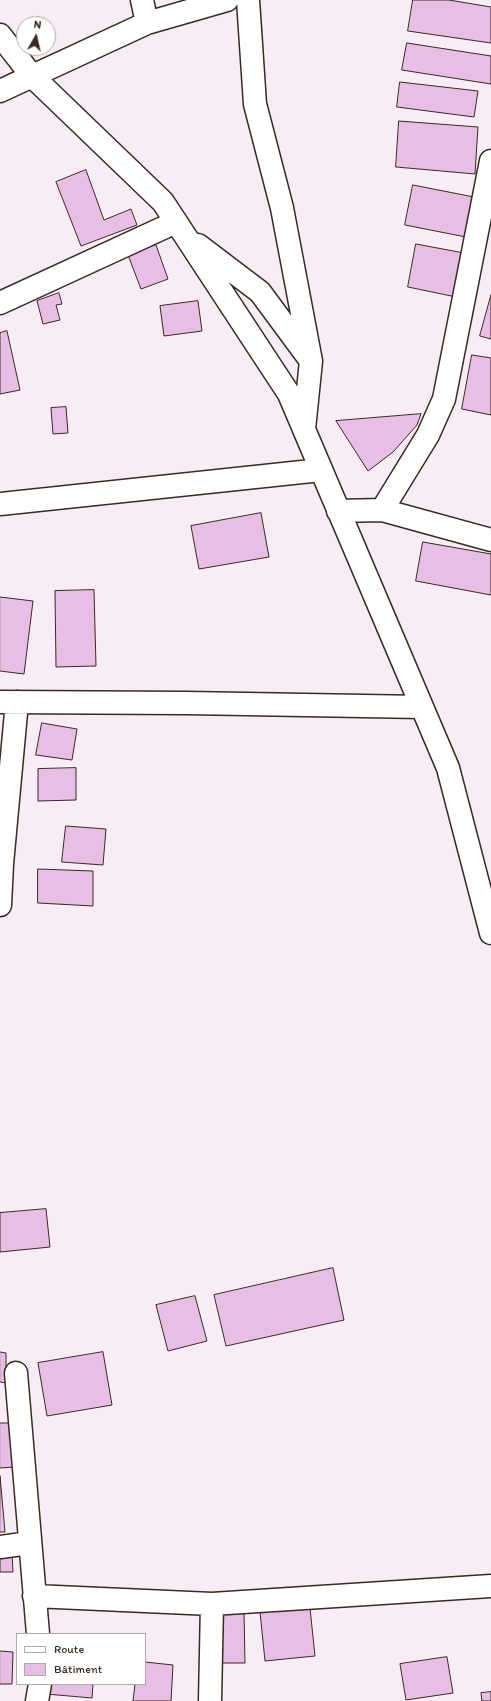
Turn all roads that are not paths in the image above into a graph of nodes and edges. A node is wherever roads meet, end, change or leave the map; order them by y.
1 (142, 0) edge
2 (227, 0) edge
3 (248, 0) edge
4 (147, 23) junction
5 (0, 35) edge
6 (32, 76) junction
7 (0, 91) edge
8 (491, 161) edge
9 (180, 228) junction
10 (0, 303) edge
11 (311, 361) junction
12 (304, 430) junction
13 (321, 470) junction
14 (0, 504) edge
15 (382, 510) junction
16 (338, 511) junction
17 (491, 540) edge
18 (9, 702) edge
19 (422, 707) junction
20 (2, 839) edge
21 (0, 905) edge
22 (491, 932) edge
23 (16, 1373) dead end
24 (29, 1543) junction
25 (0, 1547) edge
26 (491, 1586) edge
27 (34, 1596) junction
28 (212, 1604) junction
29 (38, 1633) edge
30 (40, 1685) edge
31 (37, 1701) edge
32 (210, 1701) edge

1 - 4 street
2 - 4 street
3 - 11 street
4 - 6 street
5 - 6 street
6 - 7 street
6 - 9 street
8 - 15 street
9 - 10 street
9 - 11 street
9 - 12 street
11 - 12 street
12 - 13 street
13 - 14 street
13 - 16 street
15 - 16 street
15 - 17 street
16 - 19 street
18 - 19 street
18 - 20 street
19 - 22 street
20 - 21 street
23 - 24 street
24 - 25 street
24 - 27 street
26 - 28 street
27 - 28 street
27 - 29 street
28 - 32 street
30 - 31 street

